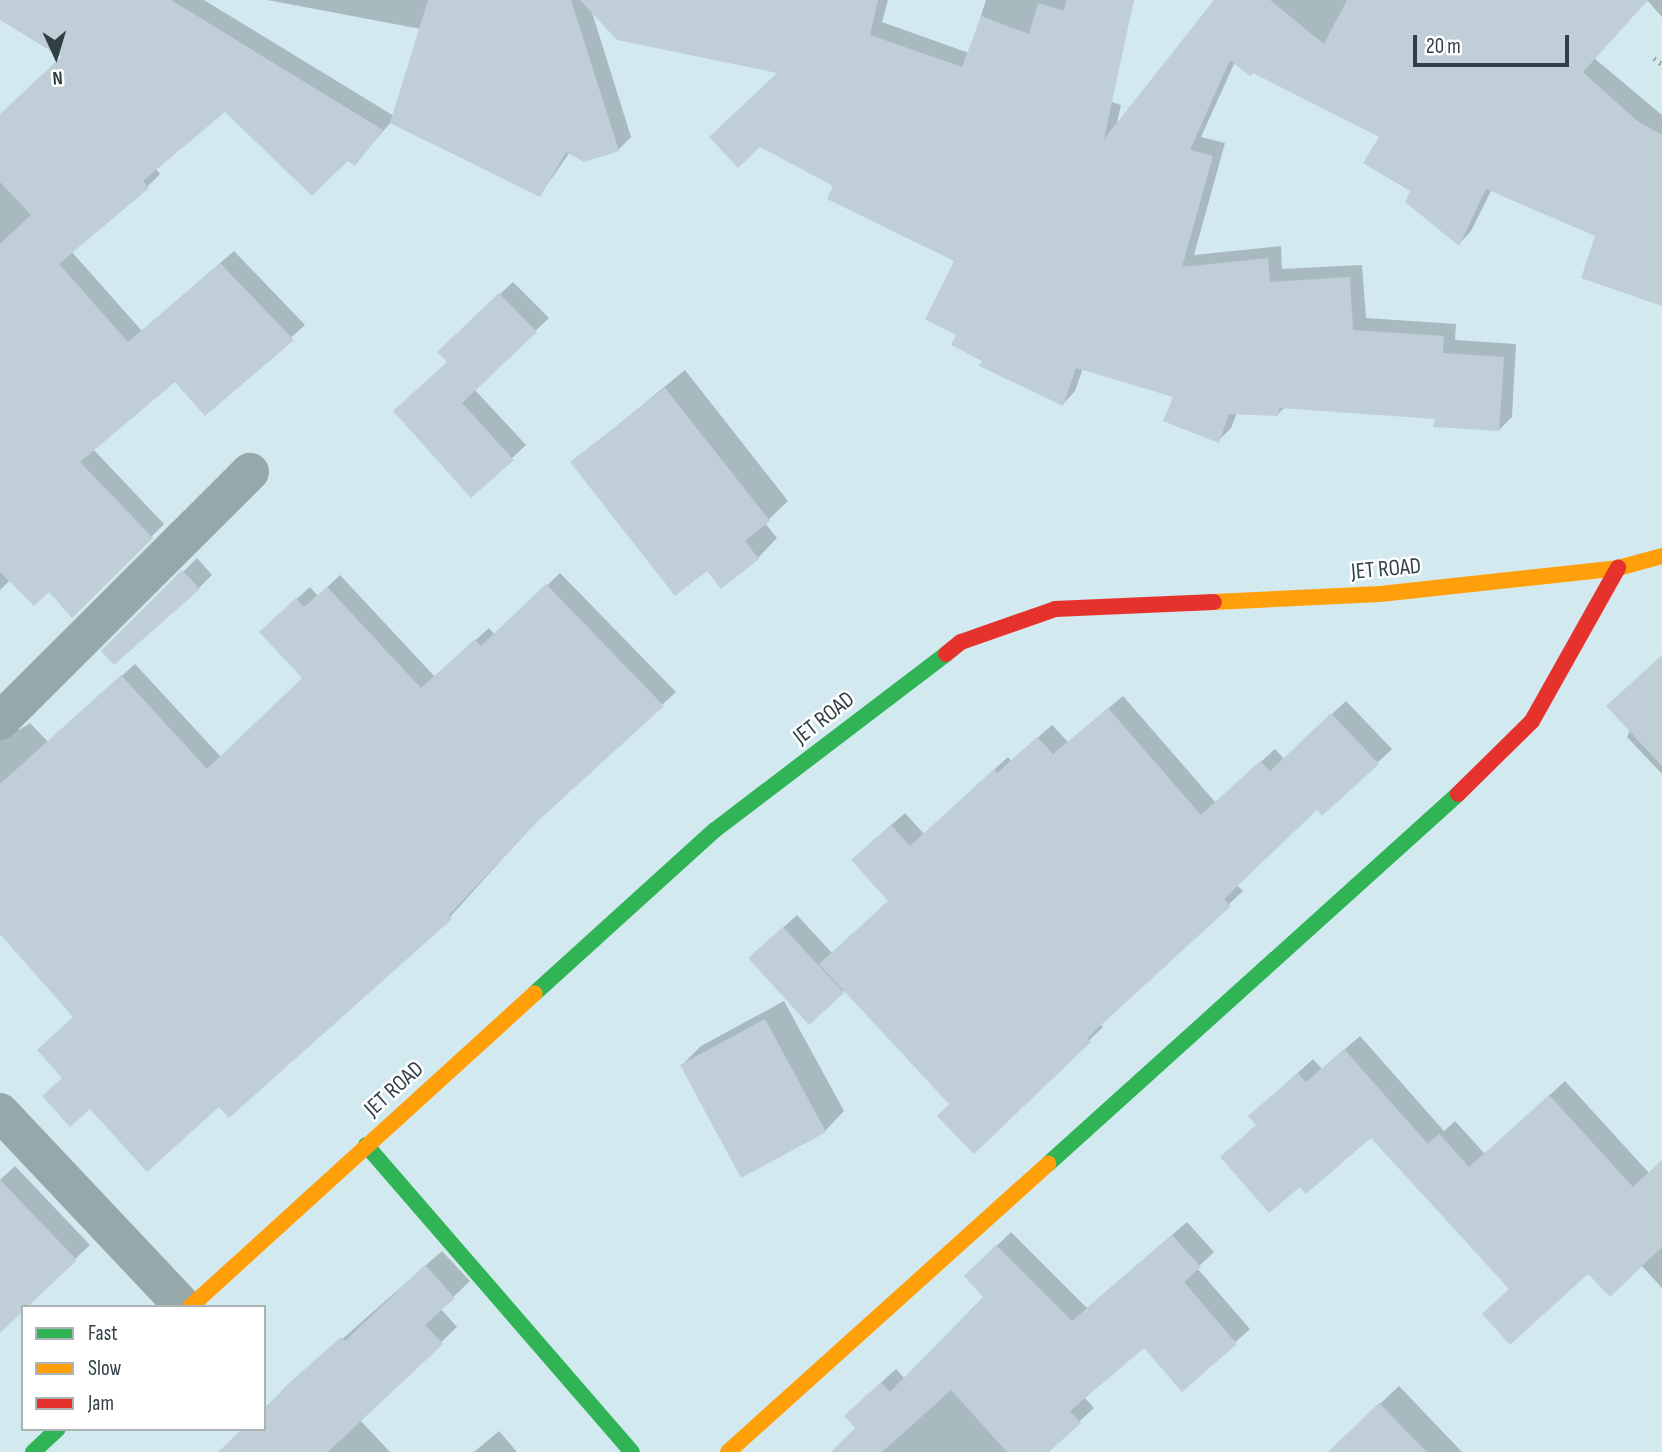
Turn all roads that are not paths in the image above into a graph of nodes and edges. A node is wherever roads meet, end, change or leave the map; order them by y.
1 (250, 472) dead end
2 (1662, 556) edge
3 (1618, 568) junction
4 (0, 721) edge
5 (0, 1112) edge
6 (366, 1144) junction
7 (182, 1305) edge
8 (192, 1305) edge
9 (56, 1431) edge
10 (33, 1452) edge
11 (632, 1452) edge
12 (729, 1452) edge

1 - 4 street
2 - 3 main road, JET ROAD
3 - 6 main road, JET ROAD
3 - 12 main road
5 - 7 street
6 - 8 main road, JET ROAD
6 - 11 main road
9 - 10 main road

